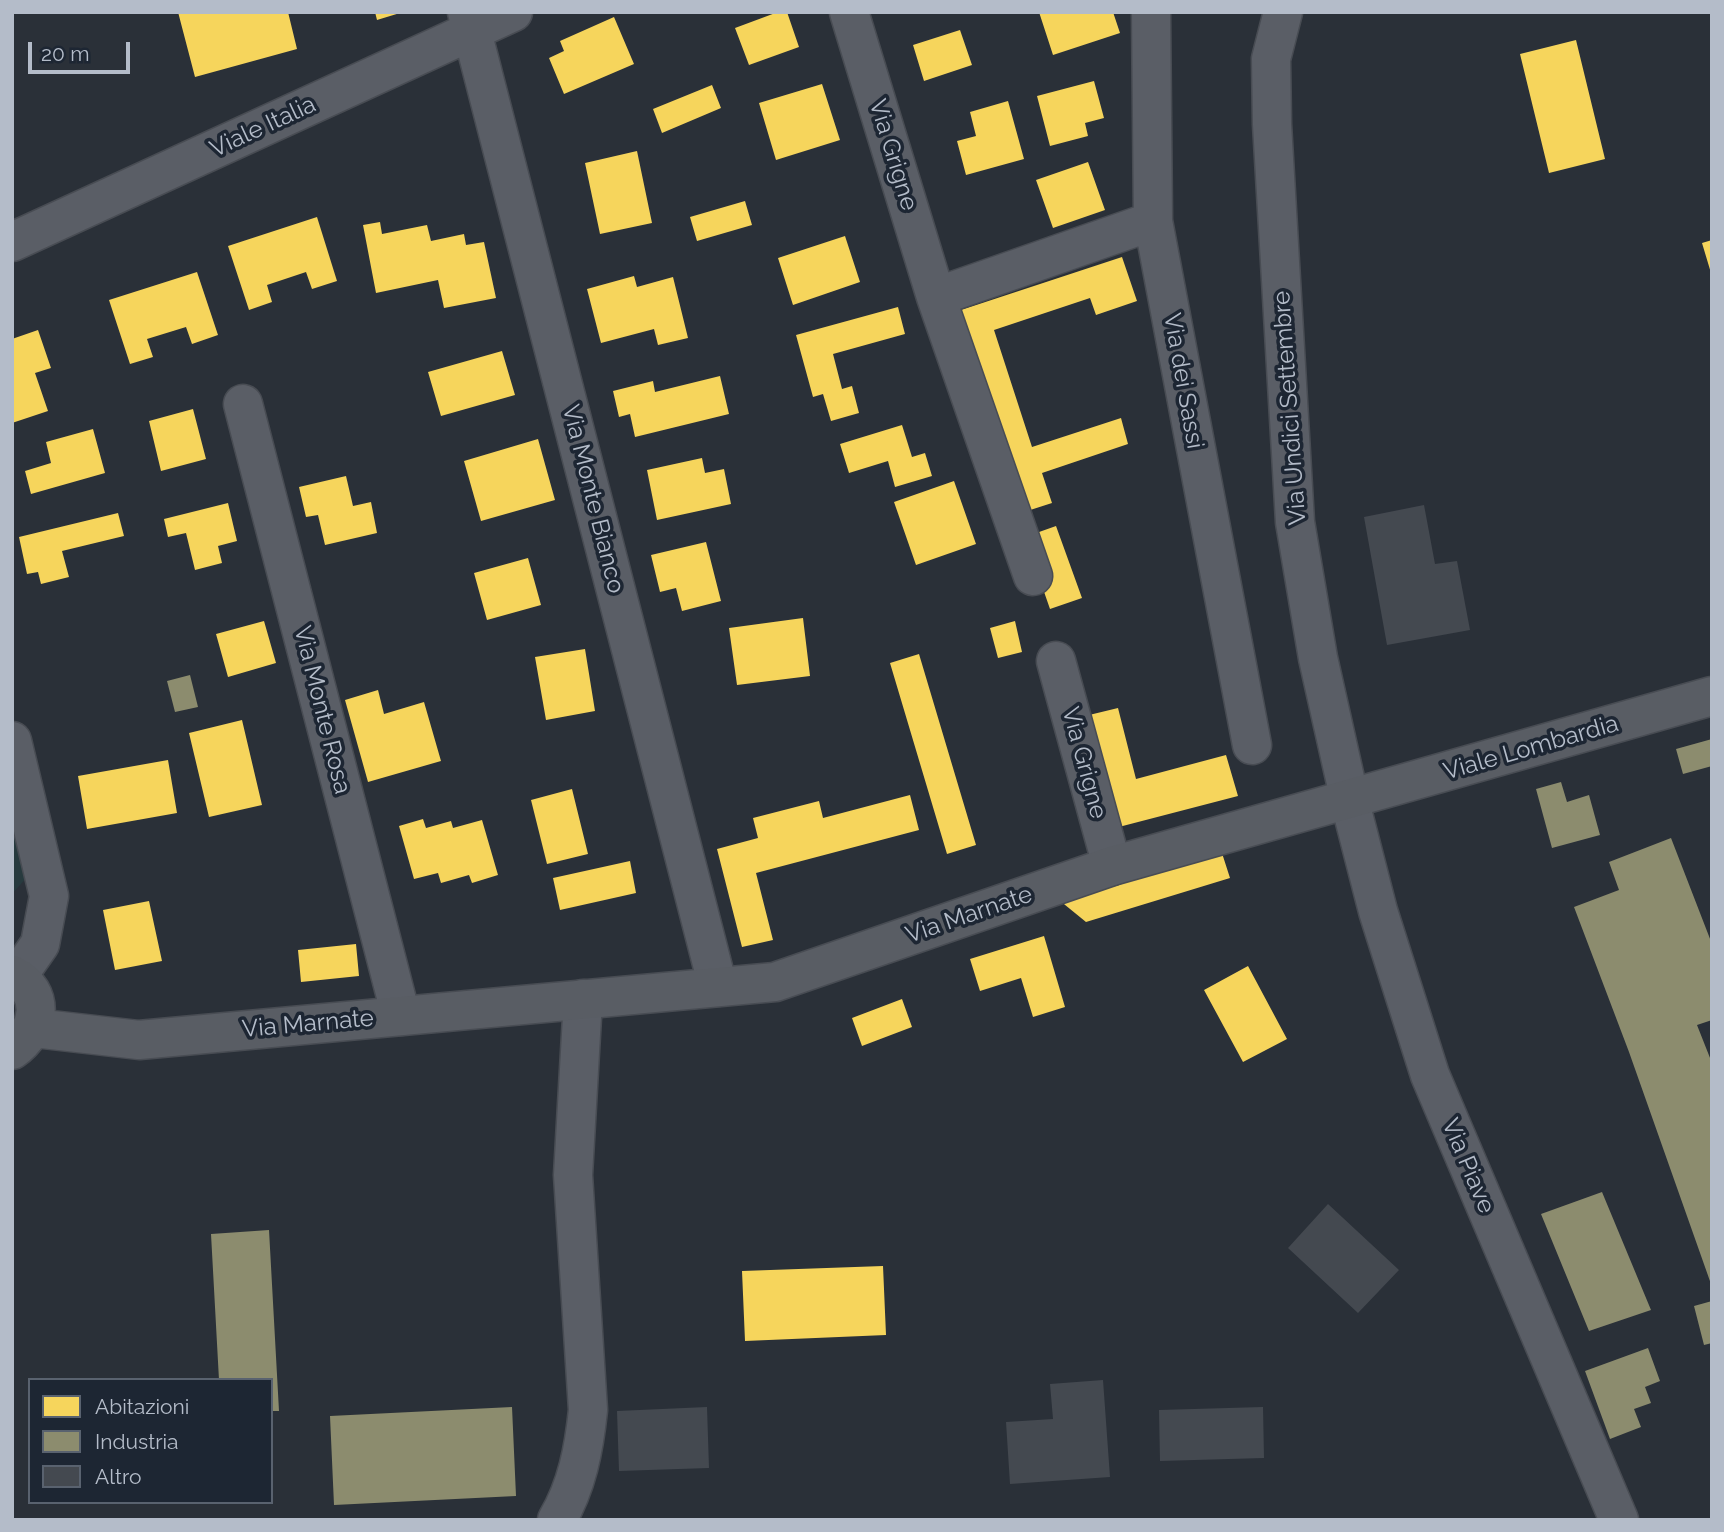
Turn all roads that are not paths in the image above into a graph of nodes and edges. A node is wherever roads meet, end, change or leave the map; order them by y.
1 (513, 12) edge
2 (849, 12) edge
3 (1150, 12) edge
4 (1283, 12) edge
5 (470, 22) edge
6 (1153, 221) junction
7 (12, 242) edge
8 (936, 297) junction
9 (243, 404) dead end
10 (1033, 576) dead end
11 (1056, 661) dead end
12 (1712, 695) edge
13 (12, 740) edge
14 (1252, 746) dead end
15 (1350, 800) junction
16 (1112, 866) junction
17 (15, 976) edge
18 (718, 987) junction
19 (583, 999) junction
20 (401, 1016) junction
21 (23, 1039) edge
22 (557, 1520) edge
23 (1619, 1520) edge

1 - 5 street, Viale Italia
2 - 8 street, Via Grigne
3 - 6 street, Via dei Sassi
4 - 15 street, Via Undici Settembre
5 - 7 street, Viale Italia
5 - 18 street, Via Monte Bianco
6 - 8 street
6 - 14 street, Via dei Sassi
8 - 10 street, Via Grigne
9 - 20 street, Via Monte Rosa
11 - 16 street, Via Grigne
12 - 15 street, Viale Lombardia
13 - 17 street
15 - 16 street, Via Marnate
15 - 23 street, Via Piave
16 - 18 street, Via Marnate
17 - 21 street, Via Marnate
18 - 19 street, Via Marnate
19 - 20 street, Via Marnate
19 - 22 street
20 - 21 street, Via Marnate

